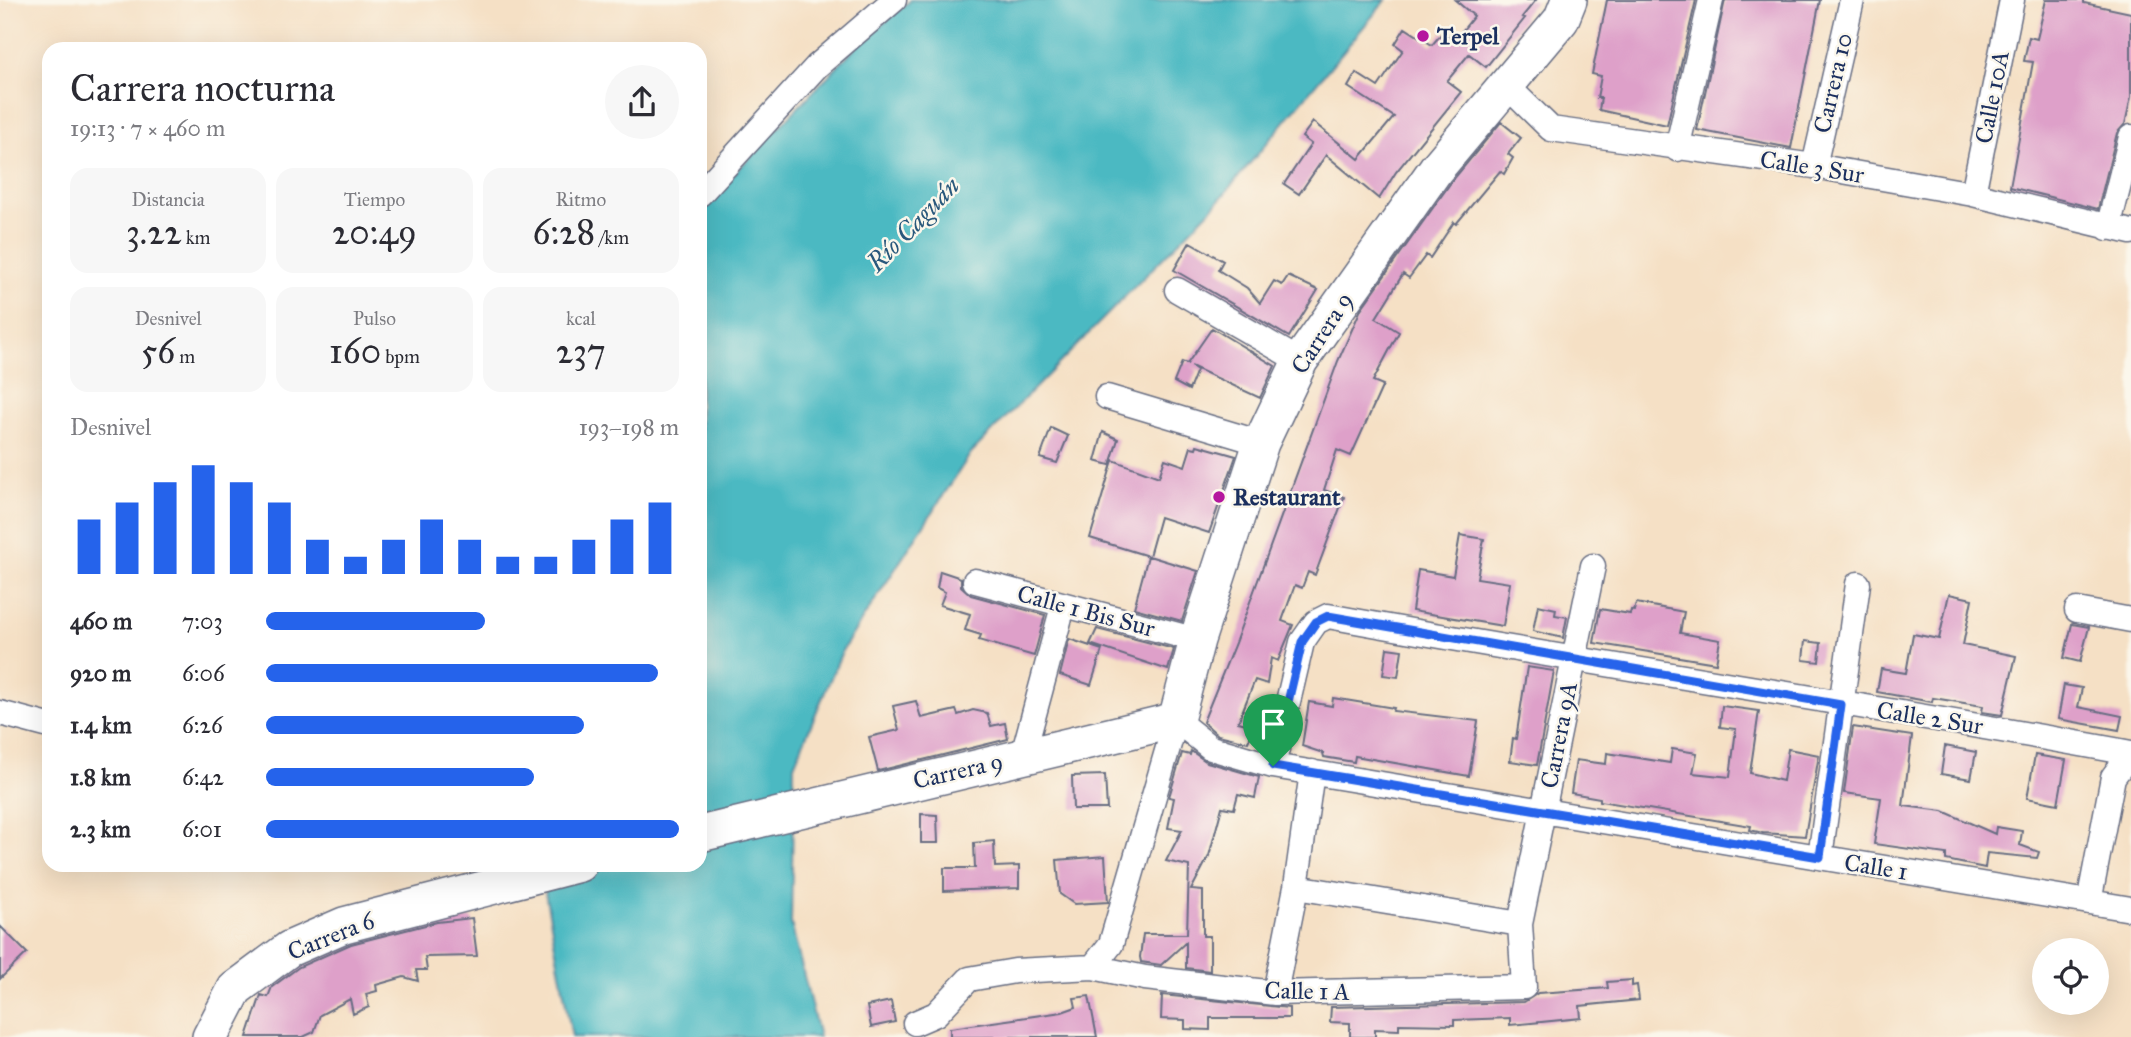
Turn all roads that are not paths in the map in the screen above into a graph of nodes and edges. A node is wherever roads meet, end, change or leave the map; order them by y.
1 (894, 0) edge
2 (1569, 0) edge
3 (1711, 0) edge
4 (1852, 0) edge
5 (2012, 0) edge
6 (1506, 85) junction
7 (2131, 137) edge
8 (1677, 149) junction
9 (1814, 166) junction
10 (707, 186) edge
11 (1973, 194) junction
12 (2120, 230) edge
13 (1177, 290) dead end
14 (1300, 361) junction
15 (1107, 397) dead end
16 (1261, 443) junction
17 (1593, 566) dead end
18 (975, 581) dead end
19 (1858, 584) dead end
20 (1063, 606) junction
21 (2077, 610) dead end
22 (2131, 620) edge
23 (1197, 640) junction
24 (1573, 661) junction
25 (1841, 705) junction
26 (0, 713) edge
27 (1176, 720) junction
28 (42, 724) edge
29 (2131, 753) edge
30 (1023, 755) junction
31 (1273, 766) junction
32 (1312, 772) junction
33 (1543, 811) junction
34 (707, 832) edge
35 (1820, 857) junction
36 (548, 872) edge
37 (1296, 887) junction
38 (2088, 902) junction
39 (2131, 909) edge
40 (1520, 923) junction
41 (1093, 967) junction
42 (1524, 988) joint
43 (1275, 993) junction
44 (915, 1023) dead end
45 (210, 1037) edge

1 - 10 street
2 - 6 main road, Carrera 9
3 - 8 street
4 - 9 street, Carrera 10
5 - 11 street, Calle 10A
6 - 8 street, Calle 3 Sur
6 - 14 main road, Carrera 9
7 - 12 street
8 - 9 street, Calle 3 Sur
9 - 11 street, Calle 3 Sur
11 - 12 street, Calle 3 Sur
13 - 14 street
14 - 16 main road, Carrera 9
15 - 16 street
16 - 23 main road, Carrera 9
17 - 24 street, Carrera 9A
18 - 20 street, Calle 1 Bis Sur
19 - 25 street
20 - 23 street, Calle 1 Bis Sur
20 - 30 street
21 - 22 street
23 - 27 main road, Carrera 9
24 - 25 street, Calle 2 Sur
24 - 31 street, Calle 2 Sur
24 - 33 street, Carrera 9A
25 - 29 street, Calle 2 Sur
25 - 35 street
26 - 28 street
27 - 30 main road, Carrera 9
27 - 31 street, Calle 1
27 - 41 street, Carrera 9
29 - 38 street
30 - 34 main road, Carrera 9
31 - 32 street, Calle 1
32 - 33 street, Calle 1
32 - 37 street
33 - 35 street, Calle 1
33 - 40 street, Carrera 9A
35 - 38 street, Calle 1
36 - 45 main road, Carrera 6
37 - 40 street
37 - 43 street
38 - 39 street, Calle 1
40 - 42 street, Carrera 9A
41 - 43 street, Calle 1 A
41 - 44 street, Calle 1 A
42 - 43 street, Calle 1 A

